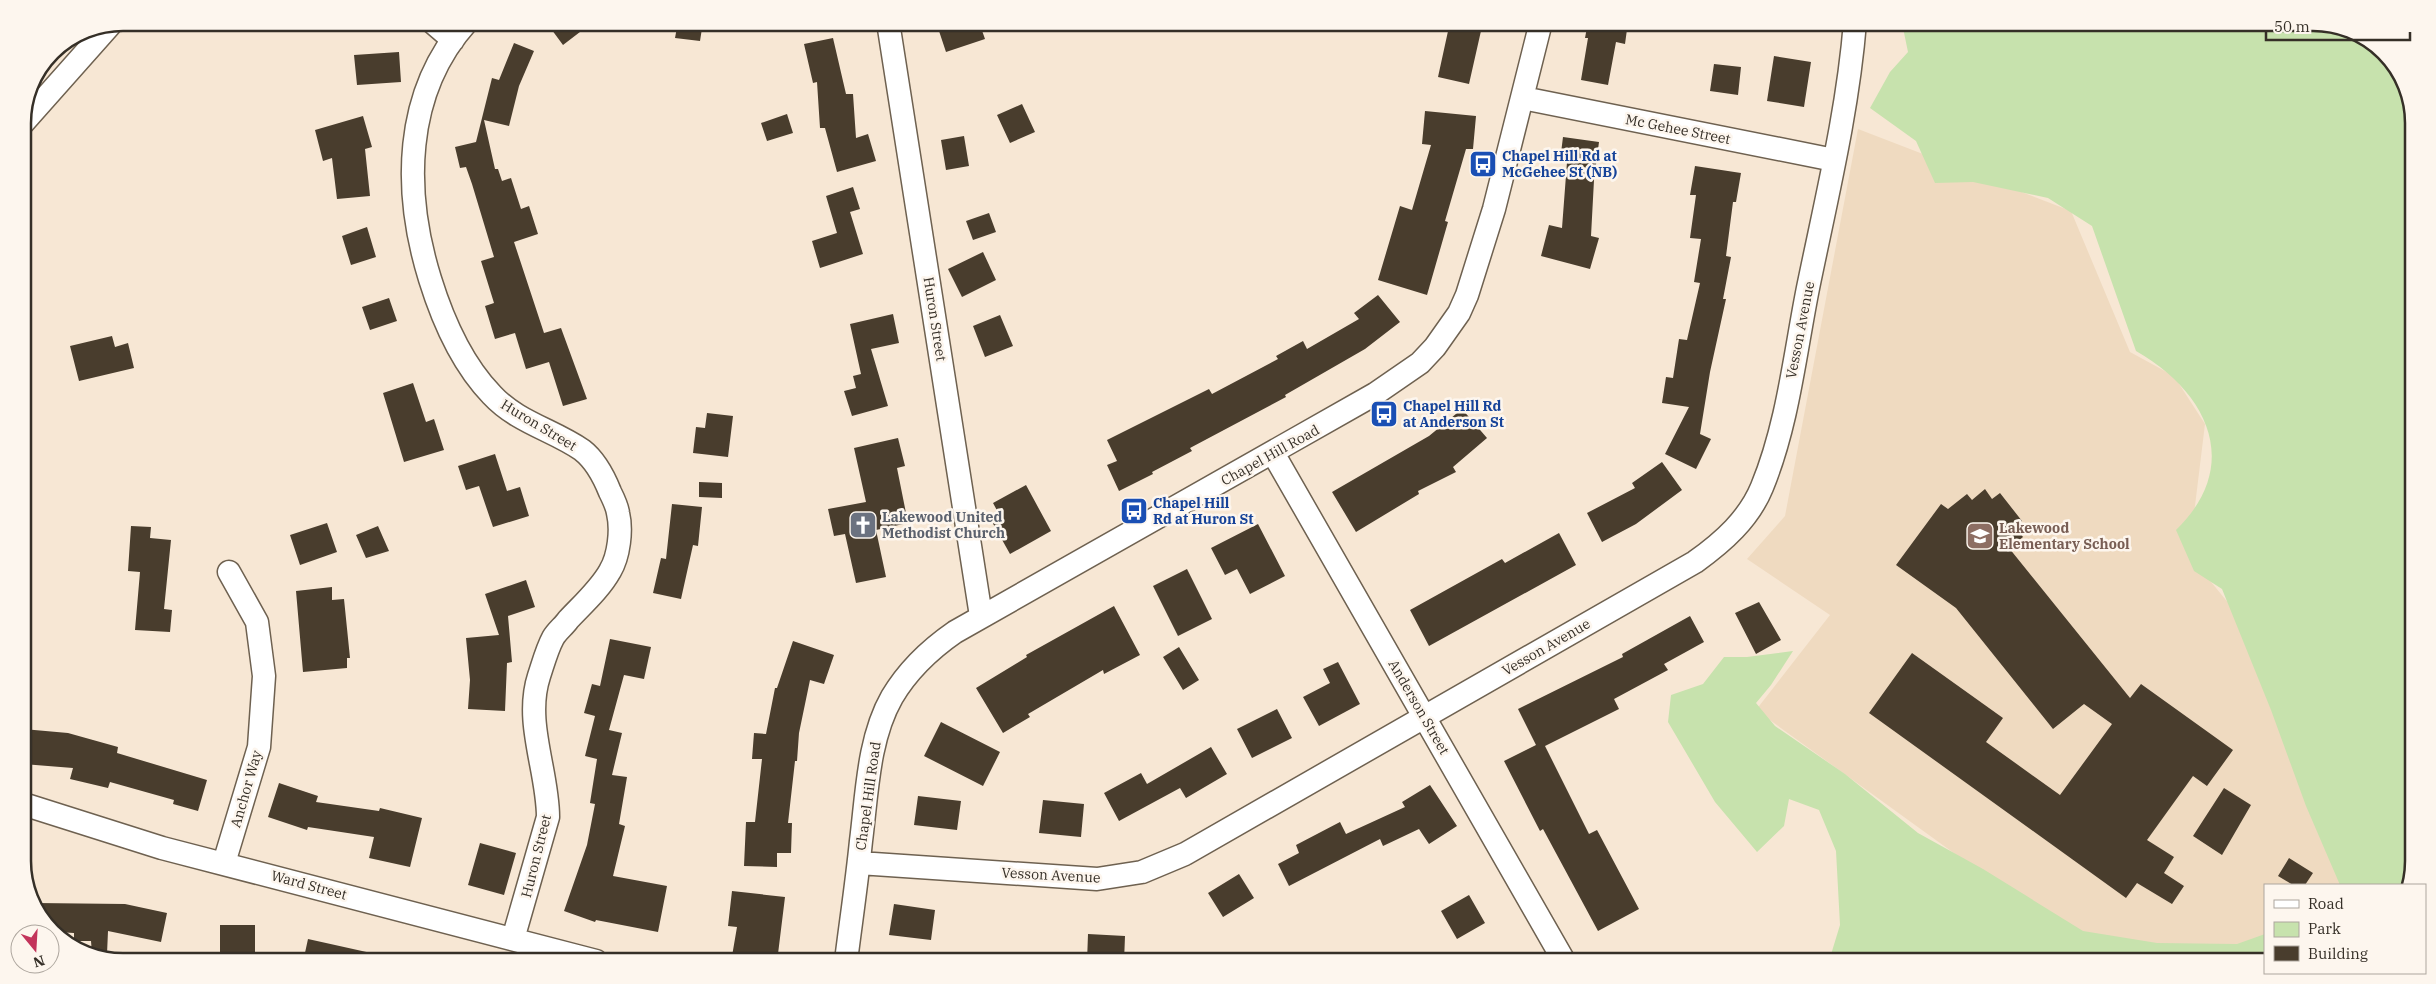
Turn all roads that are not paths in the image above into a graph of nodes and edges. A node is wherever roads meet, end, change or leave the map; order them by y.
1 (442, 31) edge
2 (460, 31) edge
3 (889, 31) edge
4 (1539, 31) edge
5 (1854, 31) edge
6 (102, 34) edge
7 (453, 40) junction
8 (1523, 98) junction
9 (32, 113) edge
10 (1834, 160) junction
11 (1273, 453) junction
12 (229, 572) dead end
13 (981, 616) junction
14 (1425, 717) junction
15 (31, 809) edge
16 (224, 863) junction
17 (859, 863) junction
18 (513, 939) junction
19 (564, 953) edge
20 (847, 953) edge
21 (1559, 953) edge

1 - 7 street
2 - 7 street, Huron Street
3 - 13 street, Huron Street
4 - 8 street, Chapel Hill Road
5 - 10 street, Vesson Avenue
6 - 9 street
7 - 18 street, Huron Street
8 - 10 street, Mc Gehee Street
8 - 11 street, Chapel Hill Road
10 - 14 street, Vesson Avenue
11 - 13 street, Chapel Hill Road
11 - 14 street, Anderson Street
12 - 16 street, Anchor Way
13 - 17 street, Chapel Hill Road
14 - 17 street, Vesson Avenue
14 - 21 street, Anderson Street
15 - 16 street, Ward Street
16 - 18 street, Ward Street
17 - 20 street, Chapel Hill Road
18 - 19 street, Ward Street

